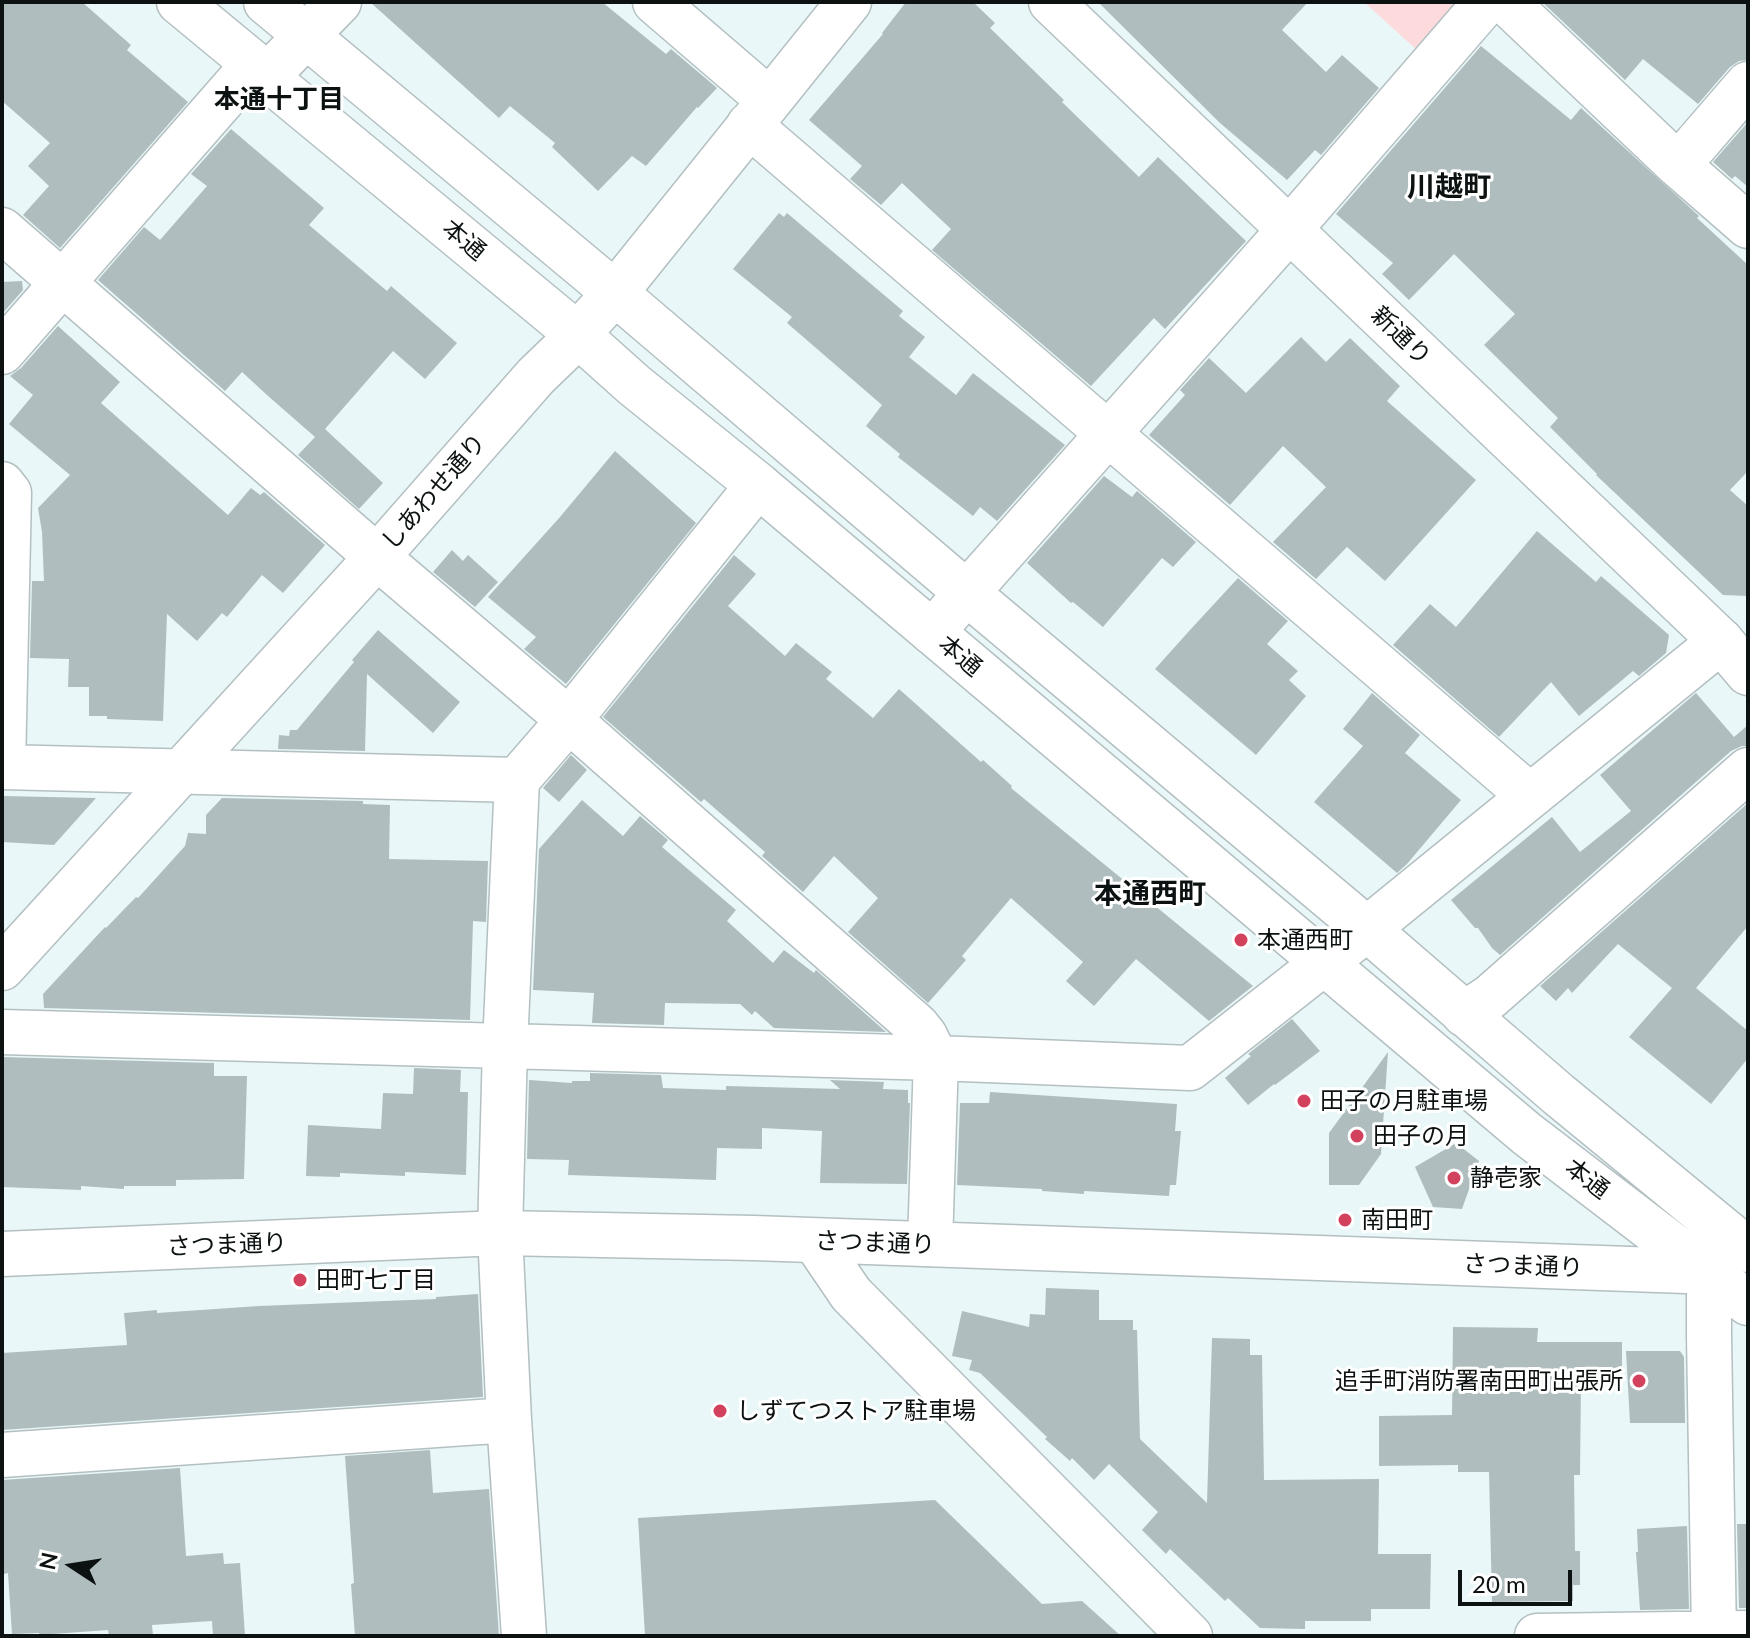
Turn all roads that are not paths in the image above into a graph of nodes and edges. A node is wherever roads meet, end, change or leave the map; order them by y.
1 (179, 2) edge
2 (266, 2) edge
3 (339, 2) edge
4 (655, 2) edge
5 (849, 2) edge
6 (1051, 2) edge
7 (1486, 2) edge
8 (1506, 2) edge
9 (307, 36) junction
10 (260, 70) junction
11 (1748, 84) edge
12 (759, 112) junction
13 (1678, 165) junction
14 (1748, 226) edge
15 (2, 230) edge
16 (1289, 230) junction
17 (62, 283) junction
18 (615, 293) junction
19 (577, 334) junction
20 (2, 352) edge
21 (1109, 434) junction
22 (2, 484) edge
23 (758, 485) junction
24 (377, 557) junction
25 (967, 593) junction
26 (932, 632) junction
27 (1739, 643) edge
28 (569, 720) junction
29 (2, 767) edge
30 (1748, 770) edge
31 (181, 771) junction
32 (517, 780) junction
33 (1530, 796) junction
34 (1367, 929) junction
35 (1324, 963) junction
36 (2, 968) edge
37 (1464, 1014) junction
38 (2, 1032) edge
39 (505, 1046) junction
40 (936, 1058) junction
41 (500, 1233) junction
42 (815, 1241) junction
43 (930, 1244) junction
44 (1748, 1250) edge
45 (2, 1254) edge
46 (1729, 1273) edge
47 (1748, 1303) edge
48 (509, 1420) junction
49 (2, 1455) edge
50 (1725, 1634) edge
51 (524, 1636) edge
52 (1190, 1636) edge
53 (1537, 1636) edge

1 - 10 street, 本通
2 - 9 street, 本通
3 - 9 street
4 - 12 street
5 - 12 street, しあわせ通り
6 - 16 street, 新通り
7 - 16 street
8 - 13 street
9 - 10 street
9 - 18 street, 本通
10 - 17 street
10 - 19 street, 本通
11 - 13 street
12 - 18 street, しあわせ通り
12 - 21 street
13 - 14 street
15 - 17 street
16 - 21 street
16 - 27 street, 新通り
17 - 20 street
17 - 24 street
18 - 19 street, しあわせ通り
18 - 25 street, 本通
19 - 23 street, 本通
19 - 24 street, しあわせ通り
21 - 25 street
21 - 33 street
22 - 29 street
23 - 26 street, 本通
23 - 28 street
24 - 28 street
24 - 31 street, しあわせ通り
25 - 26 street
25 - 34 street, 本通
26 - 35 street, 本通
27 - 33 street
28 - 32 street
28 - 40 street
29 - 31 street
30 - 37 street
31 - 32 street
31 - 36 street, しあわせ通り
32 - 39 street
33 - 34 street
34 - 35 street
34 - 37 street, 本通
35 - 40 street
35 - 46 street, 本通
37 - 44 street, 本通
38 - 39 street
39 - 40 street
39 - 41 street
40 - 43 street
41 - 42 street, さつま通り
41 - 45 street, さつま通り
41 - 48 street
42 - 43 street, さつま通り
42 - 52 street
43 - 46 street, さつま通り
46 - 47 street, 本通
46 - 50 street
48 - 49 street
48 - 51 street
50 - 53 street

